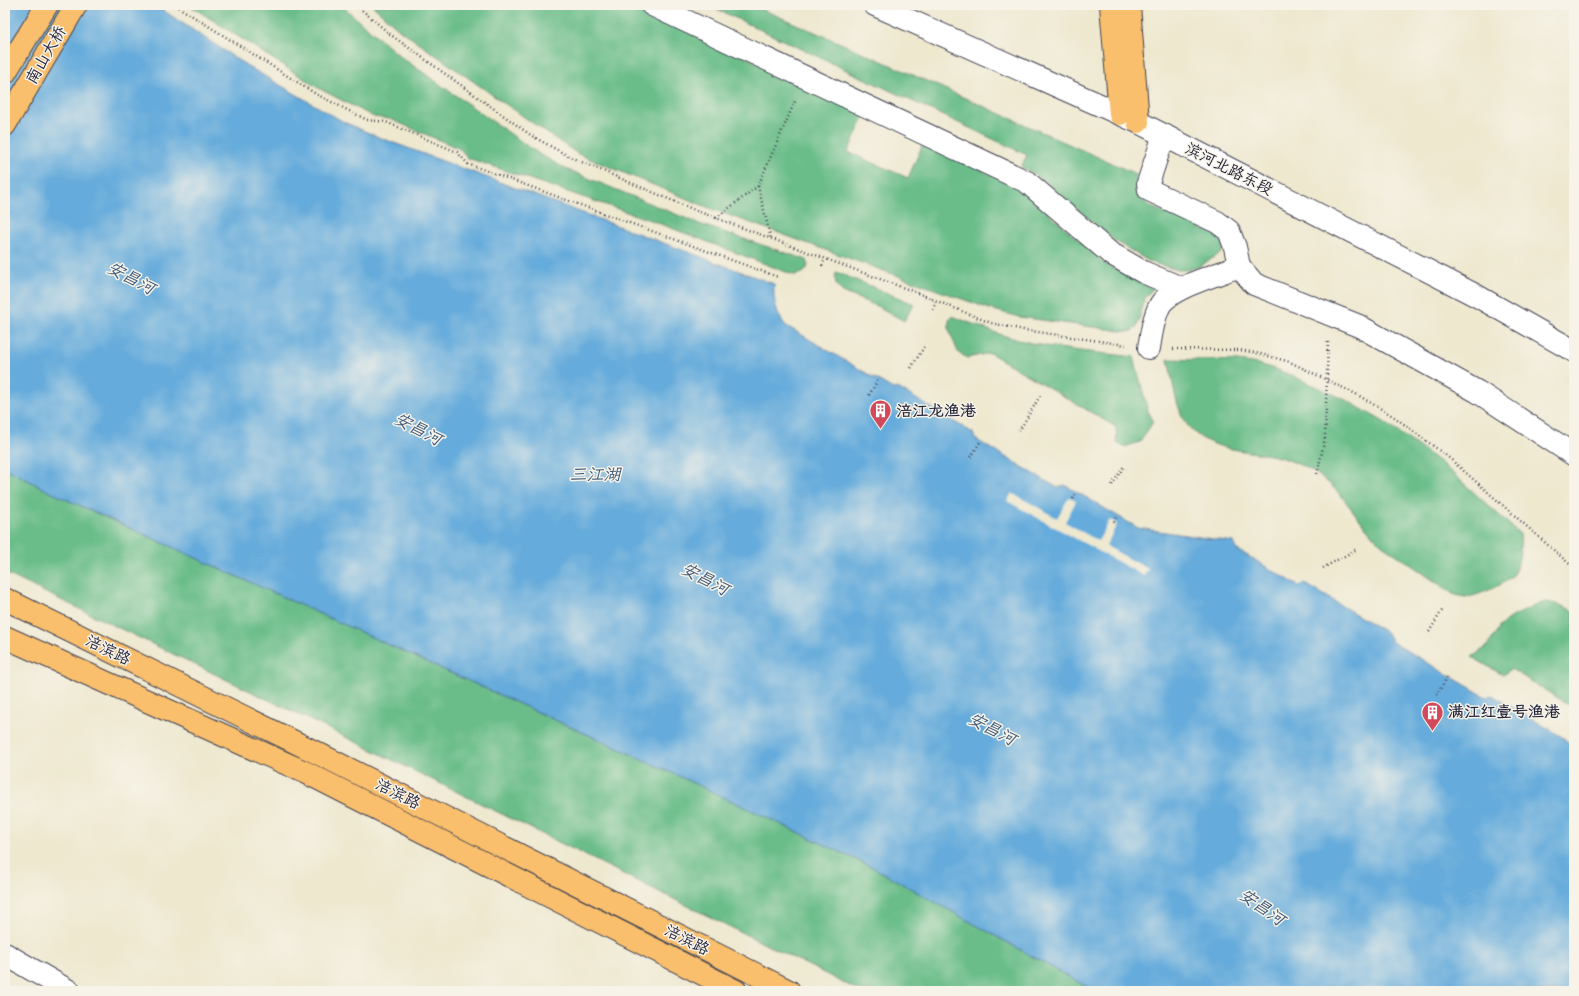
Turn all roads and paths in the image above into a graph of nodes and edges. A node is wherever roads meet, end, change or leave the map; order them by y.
1 (47, 5) edge
2 (76, 5) edge
3 (175, 5) edge
4 (356, 5) edge
5 (652, 5) edge
6 (875, 5) edge
7 (1111, 5) edge
8 (1129, 5) edge
9 (5, 74) edge
10 (805, 78) junction
11 (1129, 118) junction
12 (5, 125) edge
13 (1164, 135) junction
14 (758, 186) junction
15 (716, 218) junction
16 (771, 239) junction
17 (825, 259) junction
18 (822, 266) dead end
19 (1239, 266) junction
20 (778, 277) dead end
21 (1181, 288) junction
22 (936, 301) junction
23 (933, 310) dead end
24 (1329, 314) junction
25 (924, 347) dead end
26 (1149, 348) junction
27 (1574, 351) edge
28 (911, 368) dead end
29 (878, 380) dead end
30 (1326, 380) junction
31 (869, 395) dead end
32 (1040, 396) dead end
33 (1018, 431) dead end
34 (980, 442) dead end
35 (1574, 455) edge
36 (971, 457) dead end
37 (1124, 466) dead end
38 (1317, 474) dead end
39 (1112, 485) dead end
40 (1076, 492) dead end
41 (1073, 499) dead end
42 (1117, 516) dead end
43 (1114, 522) dead end
44 (1358, 549) dead end
45 (1323, 568) dead end
46 (1574, 568) edge
47 (5, 599) edge
48 (1443, 609) dead end
49 (1429, 632) dead end
50 (5, 637) edge
51 (1449, 675) dead end
52 (1436, 695) dead end
53 (5, 954) edge
54 (69, 991) edge
55 (736, 991) edge
56 (789, 991) edge

1 - 9 main road, 南山大桥
2 - 12 main road, 南山大桥
3 - 20 path
4 - 15 path
5 - 10 street
6 - 11 street, 滨河北路东段
7 - 11 main road
8 - 11 main road
10 - 14 path
10 - 21 street
11 - 13 street, 滨河北路东段
13 - 19 street
13 - 27 street, 滨河北路东段
14 - 15 path
14 - 16 path
15 - 16 path
16 - 17 path
17 - 18 path
17 - 22 path
19 - 21 street
19 - 24 street
21 - 26 street
22 - 23 path
22 - 26 path
24 - 30 path
24 - 35 street
25 - 28 path
26 - 30 path
29 - 31 path
30 - 38 path
30 - 46 path
32 - 33 path
34 - 36 path
37 - 39 path
40 - 41 path
42 - 43 path
44 - 45 path
47 - 56 main road, 涪滨路
48 - 49 path
50 - 55 main road, 涪滨路
51 - 52 path
53 - 54 street

